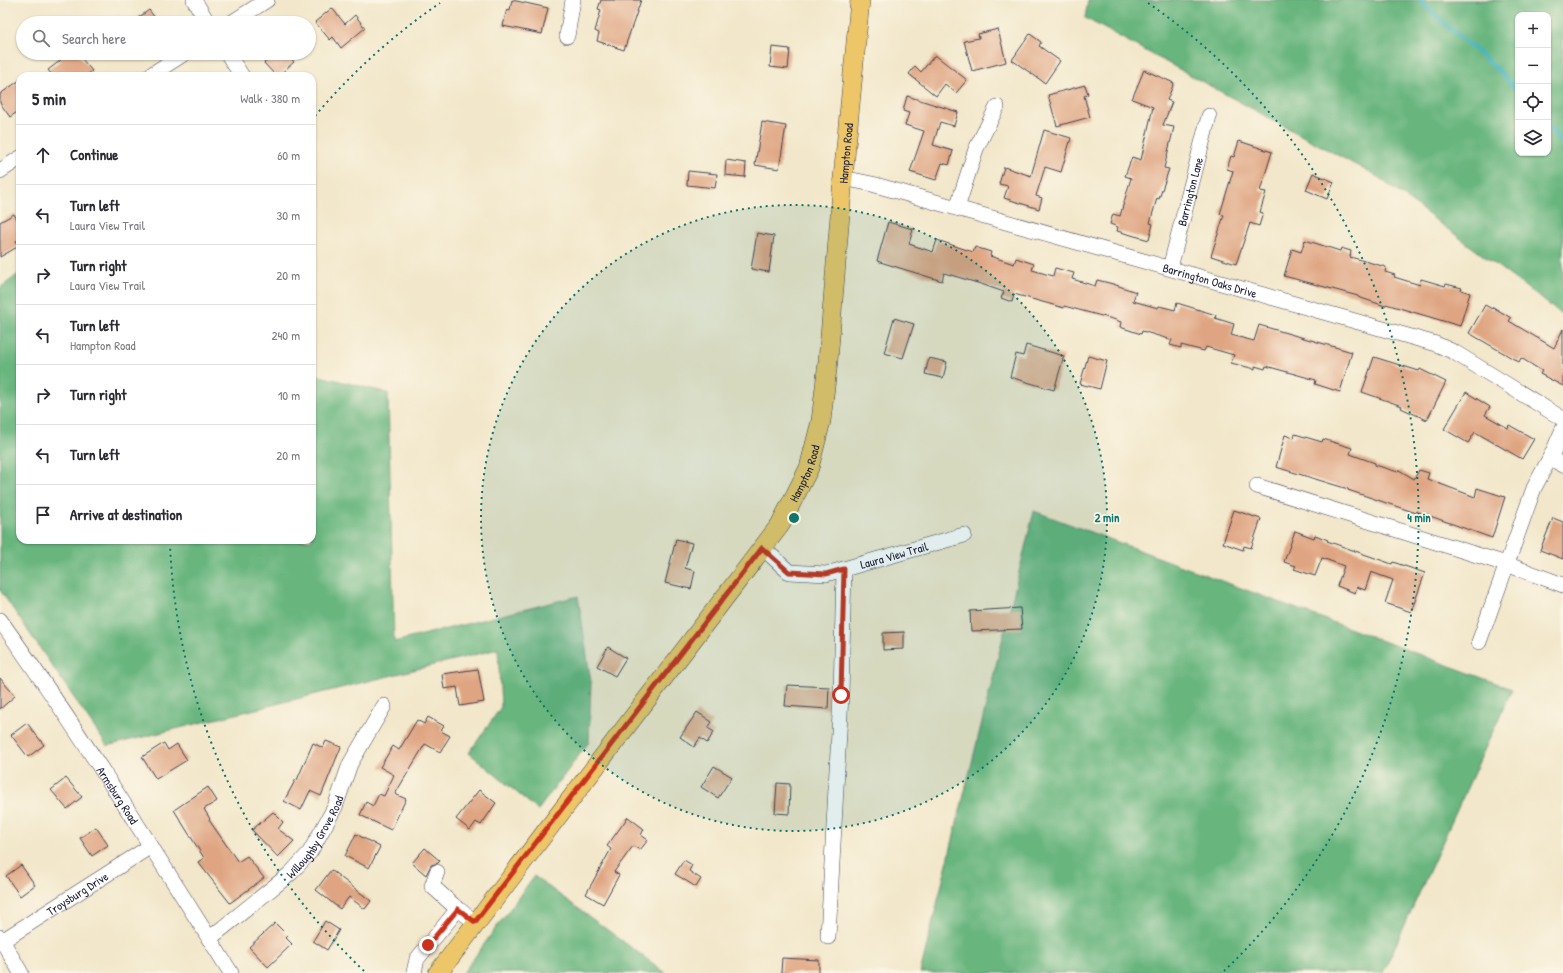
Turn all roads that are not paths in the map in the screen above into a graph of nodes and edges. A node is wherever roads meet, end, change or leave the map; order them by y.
1 (194, 0) edge
2 (267, 0) edge
3 (573, 0) edge
4 (860, 0) edge
5 (204, 16) edge
6 (242, 16) edge
7 (567, 36) dead end
8 (174, 60) edge
9 (232, 60) edge
10 (155, 72) edge
11 (239, 72) edge
12 (997, 107) dead end
13 (1209, 116) dead end
14 (16, 161) edge
15 (0, 171) edge
16 (843, 178) junction
17 (957, 208) junction
18 (1170, 268) junction
19 (1563, 419) edge
20 (1563, 430) edge
21 (1556, 462) edge
22 (1257, 486) dead end
23 (964, 535) dead end
24 (762, 548) junction
25 (1506, 564) junction
26 (844, 569) junction
27 (1563, 585) edge
28 (0, 620) edge
29 (1479, 642) dead end
30 (384, 706) dead end
31 (151, 846) junction
32 (437, 872) dead end
33 (458, 909) junction
34 (475, 922) junction
35 (828, 937) dead end
36 (1, 939) edge
37 (209, 939) junction
38 (21, 973) edge
39 (231, 973) edge
40 (416, 973) edge
41 (438, 973) edge

1 - 5 street
2 - 6 street
3 - 7 street
4 - 16 main road, Hampton Road
8 - 10 street
9 - 11 street
12 - 17 street
13 - 18 street, Barrington Lane
14 - 15 street
16 - 17 street, Barrington Oaks Drive
16 - 24 main road, Hampton Road
17 - 18 street, Barrington Oaks Drive
18 - 19 street, Barrington Oaks Drive
20 - 21 street
21 - 25 street
22 - 25 street
23 - 26 street, Laura View Trail
24 - 26 street, Laura View Trail
24 - 34 main road, Hampton Road
25 - 27 street
25 - 29 street
26 - 35 street
28 - 31 street, Armsburg Road
30 - 37 street, Willoughby Grove Road
31 - 36 street, Troysburg Drive
31 - 37 street, Armsburg Road
32 - 33 street
33 - 34 street
33 - 40 street
34 - 41 main road, Hampton Road
36 - 38 street
37 - 39 street, Armsburg Road

